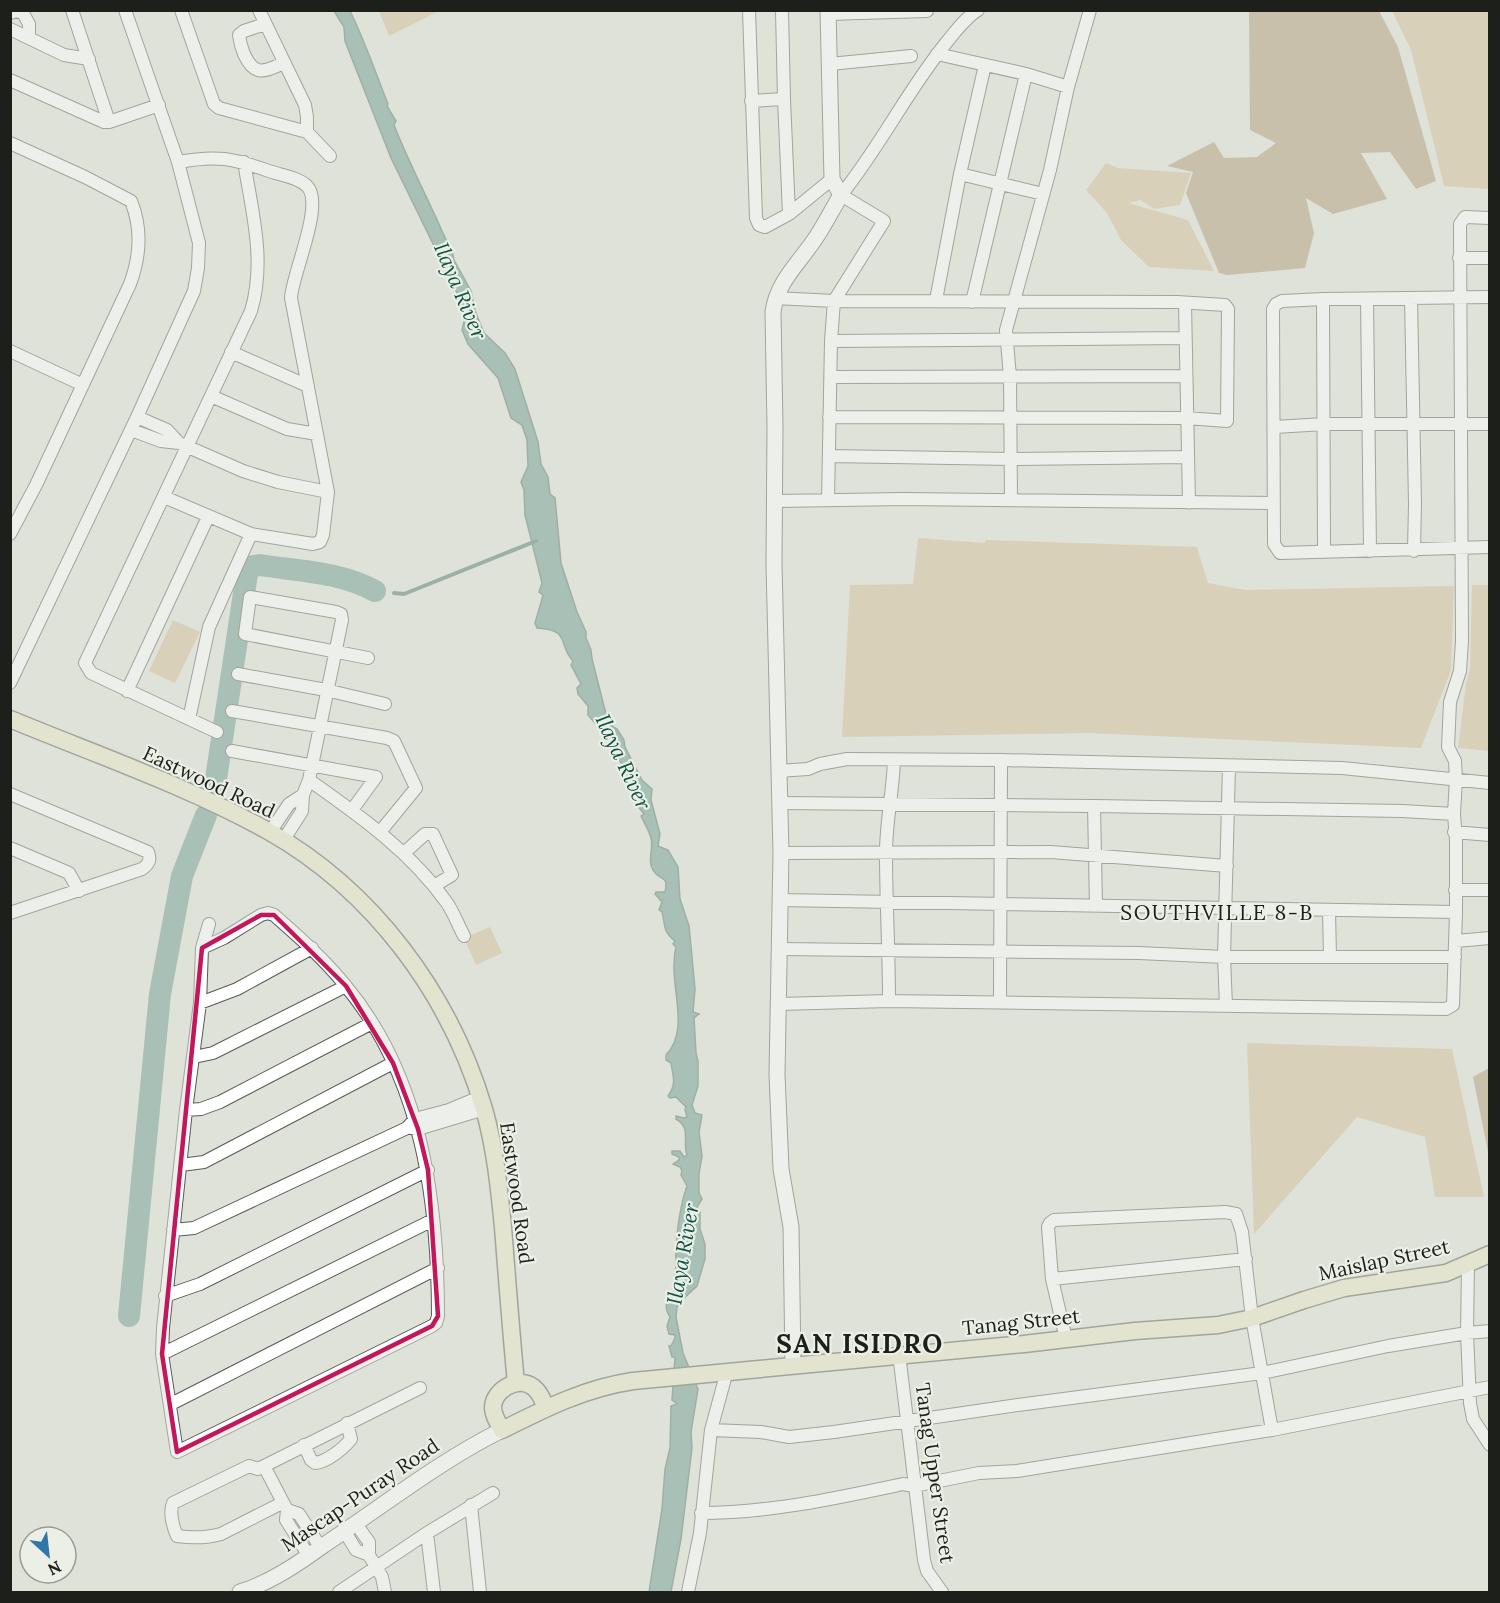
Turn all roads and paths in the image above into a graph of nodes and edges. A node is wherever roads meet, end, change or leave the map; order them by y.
1 (72, 10) edge
2 (125, 10) edge
3 (181, 10) edge
4 (259, 10) edge
5 (749, 10) edge
6 (782, 10) edge
7 (978, 10) edge
8 (1090, 10) edge
9 (927, 11) edge
10 (828, 12) edge
11 (10, 13) edge
12 (265, 24) junction
13 (10, 29) edge
14 (29, 38) junction
15 (937, 54) junction
16 (911, 56) dead end
17 (88, 59) junction
18 (284, 63) junction
19 (830, 64) junction
20 (985, 65) junction
21 (1026, 74) junction
22 (10, 80) edge
23 (1068, 87) junction
24 (784, 99) junction
25 (751, 101) junction
26 (159, 105) junction
27 (110, 122) junction
28 (307, 132) junction
29 (10, 143) edge
30 (330, 156) dead end
31 (178, 162) junction
32 (244, 162) junction
33 (960, 174) junction
34 (832, 179) junction
35 (1001, 183) junction
36 (1043, 194) junction
37 (841, 195) junction
38 (789, 214) junction
39 (1490, 218) edge
40 (1459, 258) junction
41 (1490, 258) edge
42 (1490, 297) edge
43 (775, 298) junction
44 (1367, 298) junction
45 (1411, 298) junction
46 (1459, 298) junction
47 (1323, 299) junction
48 (936, 300) junction
49 (834, 301) junction
50 (972, 302) junction
51 (1013, 302) junction
52 (1185, 303) junction
53 (1185, 338) junction
54 (1006, 339) junction
55 (831, 341) junction
56 (10, 351) edge
57 (231, 352) junction
58 (1186, 376) junction
59 (831, 377) junction
60 (1010, 377) junction
61 (83, 385) junction
62 (308, 386) junction
63 (211, 396) junction
64 (137, 417) junction
65 (829, 417) junction
66 (1186, 418) junction
67 (1011, 419) junction
68 (1324, 424) junction
69 (1490, 424) edge
70 (1368, 425) junction
71 (1414, 425) junction
72 (1461, 425) junction
73 (1275, 427) junction
74 (131, 430) junction
75 (317, 434) junction
76 (183, 444) junction
77 (829, 456) junction
78 (1187, 457) junction
79 (1012, 459) junction
80 (328, 492) junction
81 (164, 497) junction
82 (828, 500) junction
83 (1011, 500) junction
84 (776, 501) junction
85 (1189, 503) junction
86 (1273, 503) junction
87 (208, 517) junction
88 (10, 534) edge
89 (251, 534) junction
90 (1463, 547) junction
91 (1490, 547) edge
92 (1414, 550) junction
93 (1324, 551) junction
94 (1370, 551) junction
95 (335, 651) junction
96 (368, 658) dead end
97 (237, 674) dead end
98 (10, 683) edge
99 (327, 690) junction
100 (127, 691) junction
101 (385, 704) dead end
102 (232, 711) dead end
103 (10, 719) edge
104 (189, 719) junction
105 (320, 727) junction
106 (217, 732) dead end
107 (232, 751) dead end
108 (894, 760) junction
109 (1001, 760) junction
110 (312, 765) junction
111 (1229, 766) junction
112 (778, 771) junction
113 (1456, 779) junction
114 (309, 780) junction
115 (1490, 783) edge
116 (10, 794) edge
117 (780, 803) junction
118 (890, 803) junction
119 (1001, 805) junction
120 (1094, 806) junction
121 (1228, 808) junction
122 (352, 810) junction
123 (1454, 814) junction
124 (380, 832) junction
125 (1454, 832) junction
126 (1490, 835) edge
127 (276, 836) junction
128 (10, 848) edge
129 (1001, 852) junction
130 (404, 853) junction
131 (886, 853) junction
132 (781, 854) junction
133 (1096, 857) junction
134 (1227, 866) junction
135 (434, 886) junction
136 (1455, 890) junction
137 (1490, 890) edge
138 (79, 891) junction
139 (780, 900) junction
140 (888, 902) junction
141 (1001, 903) junction
142 (1096, 906) junction
143 (1226, 910) junction
144 (1329, 911) junction
145 (1456, 912) junction
146 (10, 913) edge
147 (209, 924) dead end
148 (464, 936) dead end
149 (1490, 938) edge
150 (1456, 941) junction
151 (202, 948) junction
152 (312, 948) junction
153 (779, 949) junction
154 (889, 951) junction
155 (1001, 952) junction
156 (1224, 957) junction
157 (1330, 957) junction
158 (1455, 957) junction
159 (346, 986) junction
160 (889, 1001) junction
161 (1000, 1002) junction
162 (200, 1003) junction
163 (779, 1004) junction
164 (1226, 1006) junction
165 (372, 1023) junction
166 (194, 1056) junction
167 (393, 1064) junction
168 (482, 1103) junction
169 (186, 1110) junction
170 (413, 1125) junction
171 (181, 1165) junction
172 (428, 1170) junction
173 (433, 1220) junction
174 (173, 1230) junction
175 (1490, 1254) edge
176 (1246, 1259) junction
177 (1468, 1263) junction
178 (438, 1268) junction
179 (1052, 1279) junction
180 (165, 1296) junction
181 (1252, 1318) junction
182 (1490, 1331) edge
183 (1467, 1333) junction
184 (1066, 1339) junction
185 (162, 1354) junction
186 (899, 1354) junction
187 (793, 1365) junction
188 (720, 1372) junction
189 (1262, 1373) junction
190 (516, 1383) junction
191 (1490, 1386) edge
192 (420, 1388) dead end
193 (1469, 1390) junction
194 (171, 1404) junction
195 (546, 1408) junction
196 (906, 1421) junction
197 (347, 1423) junction
198 (502, 1430) junction
199 (711, 1430) junction
200 (1272, 1430) junction
201 (304, 1445) junction
202 (1490, 1445) edge
203 (261, 1467) junction
204 (914, 1486) junction
205 (493, 1493) dead end
206 (471, 1505) junction
207 (285, 1506) junction
208 (701, 1513) junction
209 (351, 1528) junction
210 (427, 1533) junction
211 (315, 1552) junction
212 (376, 1567) junction
213 (240, 1593) edge
214 (339, 1593) edge
215 (386, 1593) edge
216 (434, 1593) edge
217 (480, 1593) edge
218 (688, 1593) edge
219 (942, 1593) edge

1 - 17 street
2 - 26 street
3 - 28 street
4 - 12 street
5 - 25 street
6 - 24 street
7 - 15 street
8 - 23 street
9 - 10 street
10 - 19 street
11 - 14 street
12 - 18 street
12 - 18 street
13 - 14 street
14 - 17 street
15 - 20 street
15 - 37 street
16 - 19 street
17 - 27 street
18 - 28 street
19 - 34 street
20 - 21 street
20 - 33 street
21 - 23 street
21 - 35 street
22 - 27 street
23 - 36 street
24 - 25 street
24 - 38 street
25 - 38 street
26 - 27 street
26 - 31 street
28 - 30 street
29 - 61 street
31 - 32 street
31 - 64 street
32 - 57 street
32 - 62 street
33 - 35 street
33 - 48 street
34 - 37 street
34 - 38 street
35 - 36 street
35 - 50 street
36 - 51 street
37 - 43 street
37 - 49 street
39 - 40 street
40 - 41 street
40 - 46 street
42 - 46 street
43 - 49 street
43 - 84 street
44 - 45 street
44 - 47 street
44 - 70 street
45 - 46 street
45 - 71 street
46 - 72 street
47 - 68 street
47 - 73 street
48 - 49 street
48 - 50 street
49 - 55 street
50 - 51 street
51 - 52 street
51 - 54 street
52 - 53 street
52 - 66 street
53 - 54 street
53 - 58 street
54 - 55 street
54 - 60 street
55 - 59 street
56 - 61 street
57 - 62 street
57 - 63 street
58 - 60 street
58 - 66 street
59 - 60 street
59 - 65 street
60 - 67 street
61 - 88 street
62 - 75 street
63 - 75 street
63 - 76 street
64 - 74 street
64 - 76 street
65 - 67 street
65 - 77 street
66 - 67 street
66 - 78 street
67 - 79 street
68 - 70 street
68 - 73 street
68 - 93 street
69 - 72 street
70 - 71 street
70 - 94 street
71 - 72 street
71 - 92 street
72 - 90 street
73 - 86 street
74 - 76 street
74 - 98 street
75 - 80 street
76 - 80 street
76 - 81 street
77 - 79 street
77 - 82 street
78 - 79 street
78 - 85 street
79 - 83 street
80 - 89 street
81 - 87 street
81 - 100 street
82 - 83 street
82 - 84 street
83 - 85 street
84 - 112 street
85 - 86 street
86 - 93 street
87 - 89 street
87 - 100 street
89 - 104 street
90 - 91 street
90 - 92 street
90 - 113 street
92 - 94 street
93 - 94 street
95 - 95 street
95 - 96 street
95 - 99 street
97 - 99 street
99 - 101 street
99 - 105 street
100 - 104 street
102 - 105 street
103 - 127 main road, Eastwood Road
104 - 106 street
105 - 110 street
105 - 124 street
107 - 110 street
108 - 109 street
108 - 112 street
108 - 118 street
109 - 111 street
109 - 119 street
110 - 114 street
110 - 122 street
111 - 113 street
111 - 121 street
112 - 117 street
113 - 115 street
113 - 123 street
114 - 122 street
114 - 127 street
116 - 138 street
117 - 118 street
117 - 132 street
118 - 119 street
118 - 131 street
119 - 120 street
119 - 129 street
120 - 121 street
120 - 133 street
121 - 123 street
121 - 134 street
122 - 124 street
123 - 125 street
124 - 130 street
125 - 126 street
125 - 136 street
127 - 168 main road, Eastwood Road
128 - 138 street
129 - 131 street
129 - 133 street
129 - 141 street
130 - 135 street
130 - 135 street
131 - 132 street
131 - 140 street
132 - 139 street
133 - 134 street
133 - 142 street
134 - 143 street
135 - 148 street
136 - 137 street
136 - 145 street
138 - 146 street
139 - 140 street
139 - 153 street
140 - 141 street
140 - 154 street
141 - 142 street
141 - 155 street
142 - 143 street
143 - 144 street
143 - 156 street
144 - 145 street
144 - 157 street
145 - 150 street
147 - 151 street
149 - 150 street
150 - 158 street
151 - 152 street
151 - 162 street
152 - 159 street
152 - 162 street
153 - 154 street
153 - 163 street
154 - 155 street
154 - 160 street
155 - 156 street
155 - 161 street
156 - 157 street
156 - 164 street
157 - 158 street
158 - 164 street
159 - 165 street
159 - 166 street
160 - 161 street
160 - 163 street
161 - 164 street
162 - 166 street
163 - 187 street
165 - 167 street
165 - 169 street
166 - 169 street
167 - 170 street
167 - 171 street
168 - 170 street
168 - 190 main road, Eastwood Road
169 - 171 street
170 - 172 street
170 - 174 street
171 - 174 street
172 - 173 street
172 - 180 street
173 - 178 street
173 - 185 street
174 - 180 street
175 - 177 main road, Maislap Street
176 - 179 street
176 - 179 street
176 - 181 street
177 - 181 main road, Maislap Street
177 - 183 street
178 - 194 street
178 - 194 street
179 - 184 street
180 - 185 street
181 - 184 main road, Tanag Street
181 - 189 street
182 - 183 street
183 - 189 street
183 - 193 street
184 - 186 main road, Tanag Street
185 - 194 street
186 - 187 main road, Tanag Street
186 - 196 street, Tanag Upper Street
187 - 188 main road, Tanag Street
188 - 195 main road, Tanag Street
188 - 199 street
189 - 196 street
189 - 200 street
190 - 195 main road
190 - 198 main road
191 - 193 street
192 - 197 street
193 - 200 street
193 - 202 street
195 - 198 main road, Tanag Street
196 - 199 street
196 - 204 street, Tanag Upper Street
197 - 201 street
197 - 201 street
198 - 209 street, Mascap-Puray Road
199 - 208 street
200 - 204 street
201 - 203 street
203 - 207 street
203 - 207 street
204 - 208 street
204 - 219 street, Tanag Upper Street
205 - 206 street
206 - 210 street
206 - 217 street
207 - 211 street
208 - 218 street
209 - 211 street, Mascap-Puray Road
209 - 212 street
210 - 212 street
210 - 216 street
211 - 213 street, Mascap-Puray Road
212 - 214 street
212 - 215 street

